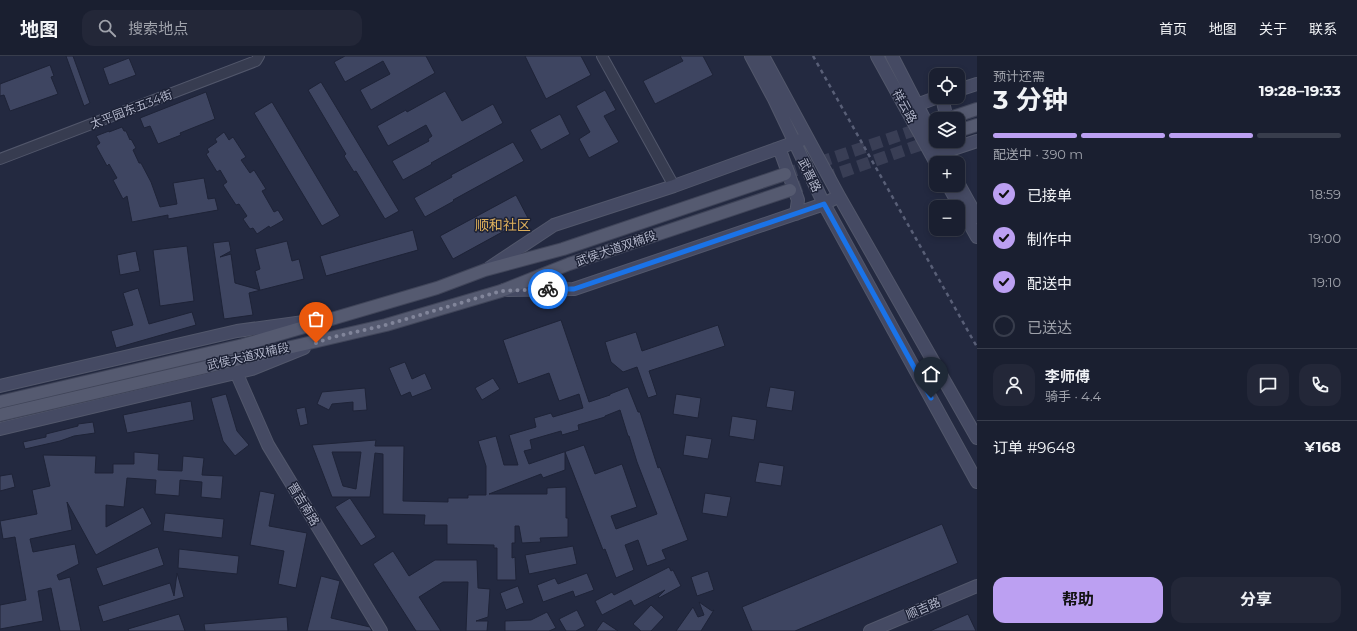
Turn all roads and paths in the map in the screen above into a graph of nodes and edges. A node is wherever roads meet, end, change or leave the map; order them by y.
1 (259, 56) edge
2 (602, 56) edge
3 (751, 56) edge
4 (763, 56) edge
5 (877, 56) edge
6 (892, 56) edge
7 (977, 84) edge
8 (965, 88) edge
9 (929, 100) edge
10 (912, 106) junction
11 (977, 109) edge
12 (965, 113) edge
13 (977, 125) edge
14 (965, 129) edge
15 (808, 137) junction
16 (977, 141) edge
17 (794, 143) junction
18 (965, 143) edge
19 (953, 148) edge
20 (776, 149) junction
21 (937, 156) edge
22 (943, 156) edge
23 (0, 159) edge
24 (785, 174) tunnel mouth
25 (674, 186) junction
26 (790, 190) tunnel mouth
27 (952, 192) edge
28 (963, 192) edge
29 (839, 196) junction
30 (824, 204) junction
31 (796, 214) junction
32 (977, 217) edge
33 (977, 237) edge
34 (485, 270) junction
35 (501, 291) junction
36 (334, 318) junction
37 (329, 338) junction
38 (244, 351) junction
39 (236, 372) junction
40 (0, 386) edge
41 (0, 402) edge
42 (0, 414) edge
43 (0, 429) edge
44 (977, 438) edge
45 (977, 482) edge
46 (977, 586) edge
47 (381, 631) edge
48 (870, 631) edge

1 - 23 street, 太平园东五34街
2 - 25 street
3 - 17 street, 武晋路
4 - 15 street, 武晋路
5 - 10 street, 祥云路
6 - 10 street, 祥云路
7 - 8 street
9 - 10 street
10 - 21 street, 祥云路
11 - 12 main road
13 - 14 main road
15 - 17 street
15 - 29 street, 武晋路
16 - 18 street
17 - 20 street
17 - 30 street, 武晋路
19 - 22 street
20 - 25 street
20 - 31 street
24 - 34 main road, 武侯大道双楠段
25 - 34 street
26 - 35 main road, 武侯大道双楠段
27 - 33 street
28 - 32 street
29 - 30 street
29 - 44 street, 武晋路
30 - 31 street
30 - 45 street, 武晋路
31 - 35 street
34 - 36 main road, 武侯大道双楠段
35 - 37 main road, 武侯大道双楠段
36 - 38 main road, 武侯大道双楠段
36 - 40 street
37 - 38 main road, 武侯大道双楠段
37 - 39 street
38 - 41 main road, 武侯大道双楠段
38 - 42 main road, 武侯大道双楠段
39 - 43 street
39 - 47 street, 晋吉南路
46 - 48 street, 顺吉路

